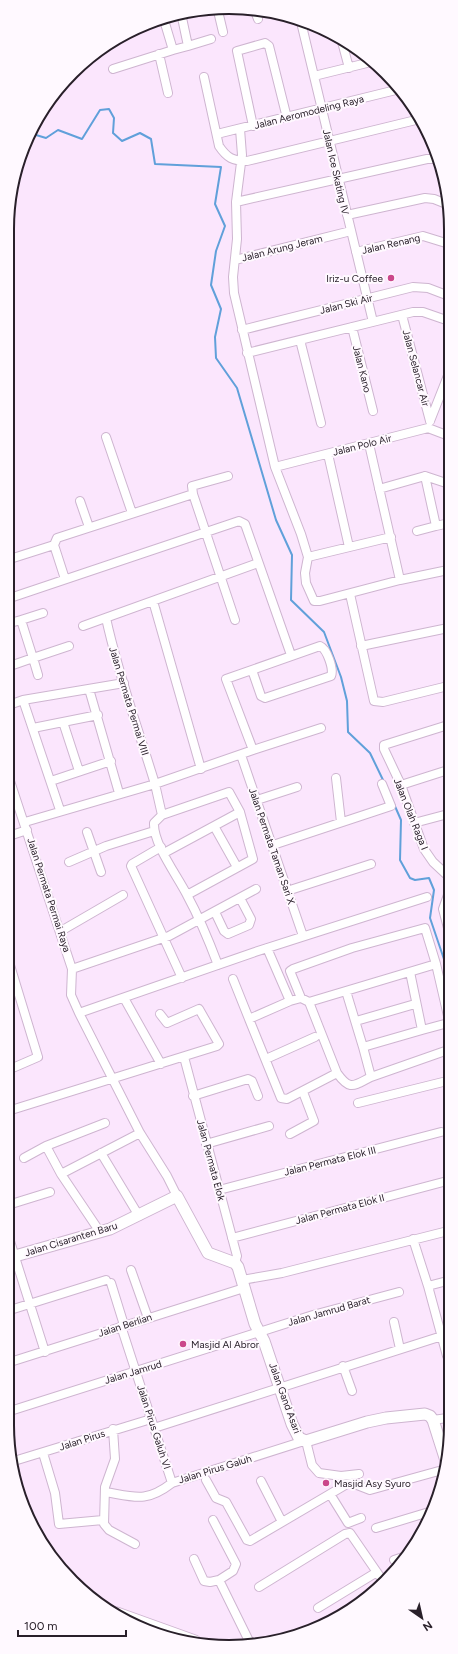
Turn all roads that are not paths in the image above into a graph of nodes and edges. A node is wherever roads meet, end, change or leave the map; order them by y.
1 (219, 14) edge
2 (182, 19) edge
3 (165, 23) edge
4 (302, 27) edge
5 (223, 32) dead end
6 (211, 40) dead end
7 (188, 46) junction
8 (344, 47) edge
9 (173, 50) junction
10 (159, 54) junction
11 (366, 63) edge
12 (113, 68) dead end
13 (349, 68) junction
14 (314, 76) junction
15 (204, 77) dead end
16 (394, 91) edge
17 (168, 93) dead end
18 (322, 110) junction
19 (287, 118) junction
20 (414, 121) edge
21 (253, 126) junction
22 (240, 129) junction
23 (217, 134) junction
24 (329, 143) junction
25 (433, 159) edge
26 (241, 161) junction
27 (338, 179) junction
28 (236, 202) junction
29 (442, 202) edge
30 (347, 215) junction
31 (351, 231) junction
32 (444, 242) edge
33 (356, 252) junction
34 (235, 260) junction
35 (444, 294) edge
36 (368, 299) junction
37 (402, 315) junction
38 (444, 319) edge
39 (374, 322) junction
40 (352, 327) junction
41 (242, 330) junction
42 (300, 340) junction
43 (247, 353) junction
44 (444, 393) edge
45 (373, 411) dead end
46 (321, 423) dead end
47 (429, 424) junction
48 (444, 433) edge
49 (106, 437) dead end
50 (369, 444) junction
51 (328, 454) junction
52 (275, 467) junction
53 (228, 476) dead end
54 (425, 476) junction
55 (444, 482) edge
56 (380, 489) junction
57 (193, 494) junction
58 (80, 501) dead end
59 (132, 513) junction
60 (444, 524) edge
61 (436, 526) junction
62 (88, 527) junction
63 (417, 531) dead end
64 (206, 532) junction
65 (391, 537) junction
66 (54, 545) junction
67 (349, 547) junction
68 (308, 556) junction
69 (14, 558) edge
70 (258, 563) junction
71 (444, 571) edge
72 (222, 578) junction
73 (65, 579) junction
74 (400, 580) junction
75 (350, 594) junction
76 (14, 597) edge
77 (153, 601) junction
78 (43, 613) dead end
79 (106, 618) junction
80 (21, 620) junction
81 (235, 620) dead end
82 (14, 622) edge
83 (83, 626) dead end
84 (444, 629) edge
85 (69, 646) dead end
86 (361, 646) junction
87 (291, 655) junction
88 (33, 658) junction
89 (14, 665) edge
90 (252, 670) junction
91 (38, 675) dead end
92 (124, 683) junction
93 (444, 687) edge
94 (89, 689) junction
95 (23, 700) junction
96 (14, 703) edge
97 (98, 715) junction
98 (63, 722) junction
99 (444, 726) edge
100 (33, 728) junction
101 (321, 728) dead end
102 (253, 750) junction
103 (242, 755) junction
104 (111, 761) junction
105 (201, 769) junction
106 (79, 771) junction
107 (444, 771) edge
108 (336, 778) dead end
109 (51, 781) junction
110 (155, 784) junction
111 (382, 784) dead end
112 (400, 784) junction
113 (297, 787) dead end
114 (14, 792) edge
115 (118, 793) junction
116 (257, 800) junction
117 (60, 810) junction
118 (240, 812) junction
119 (162, 815) junction
120 (444, 815) edge
121 (341, 822) junction
122 (414, 824) junction
123 (26, 826) junction
124 (214, 826) junction
125 (154, 831) junction
126 (87, 832) dead end
127 (14, 833) edge
128 (272, 845) junction
129 (163, 850) junction
130 (94, 851) junction
131 (68, 862) dead end
132 (371, 864) dead end
133 (237, 867) junction
134 (101, 872) dead end
135 (444, 872) edge
136 (256, 889) dead end
137 (287, 891) junction
138 (123, 895) dead end
139 (187, 895) junction
140 (427, 897) dead end
141 (240, 898) junction
142 (215, 912) junction
143 (200, 920) junction
144 (61, 931) junction
145 (303, 936) junction
146 (163, 938) junction
147 (267, 948) junction
148 (436, 964) junction
149 (218, 965) junction
150 (72, 969) junction
151 (277, 970) junction
152 (290, 971) junction
153 (410, 972) junction
154 (14, 978) edge
155 (182, 978) junction
156 (233, 980) dead end
157 (346, 991) junction
158 (124, 998) junction
159 (301, 998) junction
160 (444, 999) edge
161 (290, 1001) junction
162 (309, 1002) junction
163 (415, 1004) junction
164 (79, 1013) junction
165 (160, 1014) dead end
166 (249, 1018) junction
167 (356, 1021) junction
168 (444, 1024) edge
169 (422, 1030) junction
170 (315, 1037) dead end
171 (363, 1047) junction
172 (444, 1053) edge
173 (184, 1057) junction
174 (266, 1059) junction
175 (161, 1064) junction
176 (14, 1067) edge
177 (337, 1073) junction
178 (371, 1077) junction
179 (113, 1080) junction
180 (444, 1082) edge
181 (303, 1092) junction
182 (193, 1096) junction
183 (258, 1096) dead end
184 (358, 1103) dead end
185 (14, 1109) edge
186 (105, 1123) dead end
187 (269, 1126) dead end
188 (440, 1132) dead end
189 (140, 1133) junction
190 (290, 1134) dead end
191 (206, 1144) junction
192 (46, 1146) junction
193 (101, 1153) junction
194 (24, 1158) dead end
195 (61, 1174) junction
196 (444, 1182) edge
197 (219, 1190) junction
198 (50, 1192) dead end
199 (177, 1196) junction
200 (14, 1203) edge
201 (139, 1216) junction
202 (100, 1232) junction
203 (444, 1232) dead end
204 (232, 1238) junction
205 (413, 1239) junction
206 (14, 1256) edge
207 (235, 1263) junction
208 (14, 1264) edge
209 (131, 1270) dead end
210 (444, 1282) edge
211 (243, 1284) junction
212 (428, 1286) junction
213 (399, 1292) dead end
214 (31, 1304) junction
215 (14, 1309) edge
216 (148, 1318) junction
217 (394, 1322) dead end
218 (123, 1326) junction
219 (260, 1332) junction
220 (442, 1336) junction
221 (444, 1344) edge
222 (400, 1349) junction
223 (45, 1352) junction
224 (14, 1361) edge
225 (343, 1366) junction
226 (136, 1371) junction
227 (281, 1388) junction
228 (352, 1391) dead end
229 (14, 1410) edge
230 (444, 1418) edge
231 (151, 1419) junction
232 (433, 1420) junction
233 (154, 1428) junction
234 (113, 1429) junction
235 (305, 1441) junction
236 (442, 1450) edge
237 (43, 1453) junction
238 (17, 1460) edge
239 (439, 1471) edge
240 (359, 1474) dead end
241 (206, 1480) dead end
242 (261, 1481) dead end
243 (172, 1483) junction
244 (105, 1492) junction
245 (330, 1494) junction
246 (425, 1513) edge
247 (361, 1518) dead end
248 (104, 1520) junction
249 (213, 1520) dead end
250 (282, 1522) junction
251 (376, 1528) dead end
252 (135, 1544) dead end
253 (194, 1559) dead end
254 (398, 1559) edge
255 (394, 1560) dead end
256 (377, 1572) junction
257 (381, 1577) edge
258 (219, 1580) junction
259 (259, 1587) dead end
260 (318, 1608) dead end
261 (145, 1623) edge
262 (171, 1632) edge
263 (248, 1639) edge

1 - 5 street
2 - 7 street
3 - 9 street
4 - 14 street, Jalan Ice Skating IV
6 - 7 street
7 - 9 street
8 - 13 street
9 - 10 street
10 - 12 street
10 - 17 street
11 - 13 street
13 - 14 street
14 - 18 street, Jalan Ice Skating IV
15 - 23 street
16 - 18 street, Jalan Aeromodeling Raya
18 - 19 street, Jalan Aeromodeling Raya
18 - 24 street, Jalan Ice Skating IV
19 - 21 street, Jalan Aeromodeling Raya
19 - 21 street
20 - 24 street
21 - 22 street, Jalan Aeromodeling Raya
22 - 23 street, Jalan Aeromodeling Raya
22 - 26 street
23 - 26 street
24 - 26 street
24 - 27 street, Jalan Ice Skating IV
25 - 27 street
26 - 28 street
27 - 28 street
27 - 30 street, Jalan Ice Skating IV
28 - 34 street
29 - 30 street
30 - 31 street, Jalan Ice Skating IV
31 - 33 street, Jalan Ice Skating IV
31 - 34 street, Jalan Arung Jeram
32 - 33 street, Jalan Renang
33 - 36 street, Jalan Ice Skating IV
34 - 41 street, Jalan Arung Jeram
35 - 36 street, Jalan Ski Air
36 - 39 street, Jalan Ice Skating IV
36 - 41 street, Jalan Ski Air
37 - 38 street
37 - 39 street
37 - 47 street, Jalan Selancar Air
39 - 40 street
40 - 42 street
40 - 45 street, Jalan Kano
41 - 43 street, Jalan Arung Jeram
42 - 43 street
42 - 46 street
43 - 52 street, Jalan Arung Jeram
44 - 47 street
47 - 48 street
47 - 50 street, Jalan Polo Air
49 - 59 street
50 - 51 street, Jalan Polo Air
50 - 56 street
51 - 52 street, Jalan Polo Air
51 - 67 street
52 - 68 street, Jalan Arung Jeram
53 - 57 street
54 - 55 street
54 - 56 street
54 - 61 street
56 - 65 street
57 - 59 street
57 - 64 street
58 - 62 street
59 - 62 street
60 - 61 street
61 - 63 street
62 - 66 street
64 - 70 street
64 - 72 street
64 - 73 street
65 - 67 street
65 - 74 street
66 - 69 street
66 - 73 street
67 - 68 street
68 - 75 street
70 - 72 street
70 - 87 street
71 - 74 street
72 - 77 street
72 - 81 street
73 - 76 street
74 - 75 street
75 - 86 street
77 - 79 street
77 - 105 street
78 - 80 street
79 - 83 street
79 - 92 street, Jalan Permata Permai VIII
80 - 82 street
80 - 88 street
84 - 86 street
85 - 88 street
86 - 93 street
87 - 90 street
87 - 90 street
88 - 89 street
88 - 91 street
90 - 102 street
92 - 94 street
92 - 110 street, Jalan Permata Permai VIII
94 - 95 street
94 - 97 street
95 - 96 street
95 - 100 street
97 - 98 street
97 - 104 street
98 - 100 street
98 - 106 street
99 - 112 street, Jalan Olah Raga I
100 - 109 street
101 - 102 street
102 - 103 street
103 - 105 street
103 - 116 street, Jalan Permata Taman Sari X
104 - 106 street
104 - 115 street
105 - 110 street
106 - 109 street
107 - 112 street
108 - 121 street
109 - 117 street
110 - 115 street
110 - 119 street, Jalan Permata Permai VIII
111 - 121 street
112 - 122 street, Jalan Olah Raga I
113 - 116 street
114 - 123 street, Jalan Permata Permai Raya
115 - 117 street
116 - 128 street, Jalan Permata Taman Sari X
117 - 123 street
118 - 119 street
118 - 124 street
118 - 133 street
119 - 125 street
120 - 122 street
121 - 128 street
122 - 135 street, Jalan Olah Raga I
123 - 127 street
123 - 144 street, Jalan Permata Permai Raya
124 - 129 street
124 - 133 street
125 - 129 street
125 - 130 street
126 - 130 street
128 - 137 street, Jalan Permata Taman Sari X
129 - 139 street
129 - 146 street
130 - 131 street
130 - 134 street
132 - 137 street
133 - 139 street
136 - 141 street
137 - 145 street, Jalan Permata Taman Sari X
138 - 144 street
139 - 143 street
140 - 145 street
141 - 142 street
141 - 142 street
142 - 143 street
143 - 146 street
143 - 149 street
144 - 150 street, Jalan Permata Permai Raya
145 - 147 street
146 - 150 street
146 - 155 street
147 - 149 street
147 - 151 street
148 - 152 street
148 - 153 street
148 - 160 street
149 - 155 street
150 - 164 street, Jalan Permata Permai Raya
151 - 152 street
151 - 161 street
152 - 159 street
153 - 157 street
153 - 163 street
154 - 176 street
155 - 158 street
156 - 166 street
157 - 162 street
157 - 167 street
158 - 164 street
158 - 175 street
159 - 161 street
159 - 162 street
161 - 166 street
162 - 177 street
163 - 167 street
163 - 169 street
164 - 179 street, Jalan Permata Permai Raya
165 - 173 street
166 - 174 street
167 - 171 street
168 - 169 street
169 - 171 street
170 - 174 street
171 - 178 street
172 - 178 street
173 - 175 street
173 - 182 street, Jalan Permata Elok
174 - 181 street
175 - 179 street
177 - 178 street
177 - 181 street
179 - 185 street
179 - 189 street, Jalan Permata Permai Raya
180 - 184 street
181 - 190 street
182 - 183 street
182 - 191 street, Jalan Permata Elok
186 - 192 street
187 - 191 street
188 - 197 street, Jalan Permata Elok III
189 - 193 street
189 - 199 street, Jalan Permata Permai Raya
191 - 197 street, Jalan Permata Elok
192 - 194 street
192 - 195 street
193 - 195 street
193 - 201 street
195 - 202 street
196 - 204 street, Jalan Permata Elok II
197 - 204 street, Jalan Permata Elok
198 - 200 street
199 - 201 street, Jalan Cisaranten Baru
199 - 207 street
201 - 202 street, Jalan Cisaranten Baru
202 - 206 street, Jalan Cisaranten Baru
203 - 205 street, Jalan Berlian
204 - 207 street, Jalan Permata Elok
205 - 211 street, Jalan Berlian
205 - 212 street
207 - 211 street, Jalan Gand Asari
208 - 214 street
209 - 216 street
210 - 212 street
211 - 216 street, Jalan Berlian
211 - 219 street, Jalan Gand Asari
212 - 220 street
213 - 219 street, Jalan Jamrud Barat
214 - 215 street
214 - 218 street, Jalan Pirus Galuh VI
214 - 223 street
216 - 218 street, Jalan Berlian
217 - 222 street
218 - 223 street, Jalan Berlian
218 - 226 street, Jalan Pirus Galuh VI
219 - 226 street, Jalan Jamrud
219 - 227 street, Jalan Gand Asari
220 - 221 street
220 - 222 street
222 - 225 street
223 - 224 street, Jalan Berlian
225 - 227 street
225 - 228 street
226 - 229 street, Jalan Jamrud
226 - 231 street, Jalan Pirus Galuh VI
227 - 233 street
227 - 235 street, Jalan Gand Asari
230 - 232 street
231 - 233 street, Jalan Pirus Galuh VI
231 - 234 street, Jalan Pirus
232 - 235 street
232 - 236 street
233 - 243 street, Jalan Pirus Galuh VI
234 - 237 street, Jalan Pirus
234 - 244 street
235 - 240 street
235 - 243 street, Jalan Pirus Galuh
237 - 238 street, Jalan Pirus
237 - 248 street
239 - 245 street
241 - 250 street
242 - 250 street
243 - 244 street, Jalan Pirus Galuh
244 - 248 street
245 - 247 street
245 - 250 street
246 - 251 street
248 - 252 street
249 - 258 street
253 - 258 street
254 - 255 street
256 - 257 street
256 - 259 street
256 - 260 street
258 - 263 street
261 - 262 street

